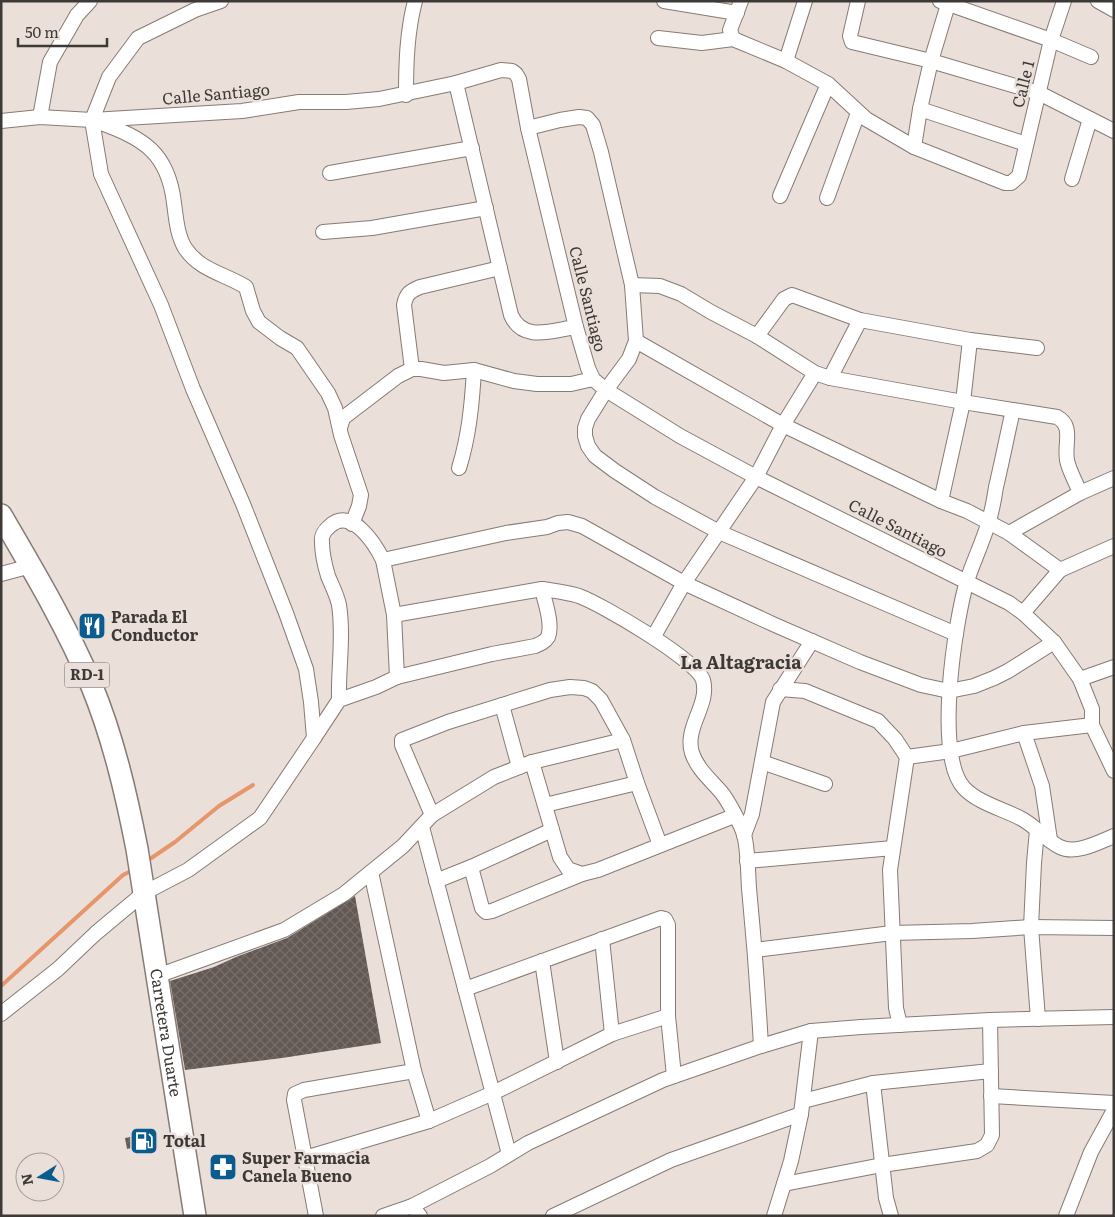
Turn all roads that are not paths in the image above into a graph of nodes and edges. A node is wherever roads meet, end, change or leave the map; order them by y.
1 (90, 1) edge
2 (221, 1) edge
3 (415, 1) edge
4 (664, 1) edge
5 (805, 1) edge
6 (858, 1) edge
7 (1064, 1) edge
8 (1098, 1) edge
9 (946, 2) edge
10 (739, 7) edge
11 (1114, 10) edge
12 (658, 38) dead end
13 (733, 40) junction
14 (1051, 40) junction
15 (1091, 57) dead end
16 (786, 60) junction
17 (931, 62) junction
18 (456, 83) junction
19 (828, 84) junction
20 (1039, 93) junction
21 (406, 95) junction
22 (920, 109) junction
23 (858, 113) junction
24 (40, 117) junction
25 (1090, 119) junction
26 (92, 120) junction
27 (1, 121) edge
28 (528, 128) junction
29 (1114, 131) edge
30 (1026, 144) junction
31 (914, 147) junction
32 (472, 148) junction
33 (330, 173) dead end
34 (1072, 179) dead end
35 (780, 196) dead end
36 (827, 198) dead end
37 (486, 208) junction
38 (324, 232) dead end
39 (500, 268) junction
40 (632, 285) junction
41 (860, 320) junction
42 (576, 326) junction
43 (757, 336) junction
44 (970, 340) junction
45 (636, 341) junction
46 (1037, 348) dead end
47 (412, 369) junction
48 (474, 370) junction
49 (815, 373) junction
50 (830, 378) junction
51 (593, 379) junction
52 (606, 390) junction
53 (963, 402) junction
54 (1013, 410) junction
55 (783, 425) junction
56 (340, 428) junction
57 (459, 468) dead end
58 (756, 477) junction
59 (1114, 478) edge
60 (1080, 493) junction
61 (940, 500) junction
62 (1, 515) edge
63 (352, 524) junction
64 (989, 524) junction
65 (719, 532) junction
66 (1009, 533) junction
67 (1114, 546) edge
68 (383, 560) junction
69 (31, 566) junction
70 (1060, 570) junction
71 (1, 574) edge
72 (967, 582) junction
73 (684, 583) junction
74 (542, 589) junction
75 (1023, 613) junction
76 (394, 615) junction
77 (956, 634) junction
78 (654, 636) junction
79 (812, 641) junction
80 (1054, 642) junction
81 (1114, 667) edge
82 (397, 677) junction
83 (1080, 679) junction
84 (780, 689) junction
85 (949, 691) junction
86 (339, 700) junction
87 (502, 705) junction
88 (1092, 725) junction
89 (1024, 733) junction
90 (314, 738) junction
91 (623, 740) junction
92 (951, 750) junction
93 (907, 756) junction
94 (762, 762) junction
95 (525, 764) junction
96 (1114, 771) edge
97 (636, 783) junction
98 (825, 784) dead end
99 (544, 805) junction
100 (432, 815) junction
101 (734, 816) junction
102 (422, 827) junction
103 (552, 830) junction
104 (1038, 830) junction
105 (744, 835) junction
106 (1114, 836) edge
107 (1050, 840) junction
108 (660, 846) junction
109 (893, 848) junction
110 (747, 861) junction
111 (471, 867) junction
112 (371, 872) junction
113 (582, 874) junction
114 (436, 881) junction
115 (143, 886) junction
116 (1031, 927) junction
117 (1114, 928) edge
118 (892, 933) junction
119 (602, 939) junction
120 (755, 950) junction
121 (542, 961) junction
122 (158, 976) junction
123 (465, 990) junction
124 (1, 1014) edge
125 (668, 1016) junction
126 (1114, 1017) edge
127 (1038, 1019) junction
128 (990, 1020) junction
129 (900, 1025) junction
130 (810, 1031) junction
131 (612, 1034) junction
132 (761, 1046) junction
133 (557, 1062) junction
134 (414, 1071) junction
135 (991, 1072) junction
136 (674, 1076) junction
137 (873, 1083) junction
138 (493, 1093) junction
139 (992, 1096) junction
140 (1114, 1104) edge
141 (802, 1108) junction
142 (1114, 1110) edge
143 (429, 1121) junction
144 (510, 1154) junction
145 (305, 1158) junction
146 (882, 1166) junction
147 (784, 1184) junction
148 (416, 1211) edge
149 (771, 1215) edge
150 (195, 1216) edge
151 (316, 1216) edge
152 (383, 1216) edge
153 (553, 1216) edge
154 (891, 1216) edge
155 (1066, 1216) edge

1 - 24 street
2 - 26 street
3 - 21 street
4 - 10 street
5 - 16 street
6 - 17 street
7 - 14 street, Calle 1
8 - 11 street
9 - 14 street
9 - 17 street
10 - 13 street
12 - 13 street
13 - 16 street
14 - 15 street
14 - 20 street, Calle 1
16 - 19 street
17 - 20 street
17 - 22 street
18 - 21 street, Calle Santiago
18 - 28 street, Calle Santiago
18 - 32 street
19 - 23 street
19 - 35 street
20 - 25 street
20 - 30 street, Calle 1
21 - 26 street, Calle Santiago
22 - 30 street
22 - 31 street
23 - 31 street
23 - 36 street
24 - 26 street, Calle Santiago
24 - 27 street, Calle Santiago
25 - 29 street
25 - 34 street
26 - 56 street
26 - 90 street
28 - 40 street
28 - 42 street, Calle Santiago
30 - 31 street, Calle 1
32 - 33 street
32 - 37 street
37 - 38 street
37 - 39 street
39 - 42 street
39 - 47 street
40 - 43 street
40 - 45 street
41 - 43 street
41 - 44 street
41 - 50 street
42 - 51 street, Calle Santiago
43 - 49 street
44 - 46 street
44 - 53 street
45 - 52 street
45 - 55 street
47 - 48 street
47 - 56 street
48 - 51 street
48 - 57 street
49 - 50 street
49 - 55 street
50 - 53 street
51 - 52 street, Calle Santiago
52 - 58 street, Calle Santiago
52 - 65 street
53 - 54 street
53 - 61 street
54 - 60 street
54 - 64 street
55 - 58 street
55 - 61 street
56 - 63 street
58 - 65 street
58 - 72 street, Calle Santiago
59 - 60 street
60 - 66 street
61 - 64 street
62 - 69 main road, RD-1
63 - 68 street
63 - 86 street
64 - 66 street
64 - 72 street
65 - 73 street
65 - 77 street
66 - 70 street
67 - 70 street
68 - 73 street
68 - 76 street
69 - 71 street
69 - 115 main road, Carretera Duarte / RD-1
70 - 75 street
72 - 75 street, Calle Santiago
72 - 77 street
73 - 78 street
73 - 79 street
74 - 76 street
74 - 78 street
74 - 82 street
75 - 80 street, Calle Santiago
76 - 82 street
77 - 85 street
78 - 101 street
79 - 84 street
79 - 85 street
80 - 83 street, Calle Santiago
80 - 85 street
81 - 83 street
82 - 86 street
83 - 88 street, Calle Santiago
84 - 93 street
84 - 94 street
85 - 92 street
86 - 90 street
87 - 91 street
87 - 95 street
87 - 100 street
88 - 89 street
88 - 96 street, Calle Santiago
89 - 92 street
89 - 107 street
90 - 115 street
91 - 95 street
91 - 97 street
92 - 93 street
92 - 104 street
93 - 109 street
94 - 98 street
94 - 105 street
95 - 99 street
95 - 100 street
97 - 99 street
97 - 108 street
99 - 103 street
100 - 102 street
101 - 105 street
101 - 108 street
102 - 112 street
102 - 114 street
103 - 111 street
103 - 113 street
104 - 107 street
104 - 116 street
105 - 110 street
106 - 107 street
108 - 113 street
109 - 110 street
109 - 118 street
110 - 120 street
111 - 113 street
111 - 114 street
112 - 122 street
112 - 134 street
114 - 123 street
115 - 122 main road, Carretera Duarte
115 - 124 street
116 - 117 street
116 - 118 street
116 - 127 street
118 - 120 street
118 - 129 street
119 - 121 street
119 - 125 street
119 - 131 street
120 - 132 street
121 - 123 street
121 - 133 street
122 - 150 main road, Carretera Duarte
123 - 138 street
125 - 131 street
125 - 136 street
126 - 127 street
127 - 128 street
128 - 129 street
128 - 135 street
129 - 130 street
130 - 132 street
130 - 141 street
131 - 133 street
132 - 136 street
133 - 138 street
134 - 143 street
134 - 145 street
135 - 137 street
135 - 139 street
136 - 144 street
137 - 141 street
137 - 146 street
138 - 143 street
138 - 144 street
139 - 140 street
139 - 146 street
141 - 147 street
141 - 153 street
142 - 155 street
143 - 145 street
144 - 148 street
145 - 151 street
146 - 147 street
146 - 154 street
147 - 149 street
148 - 152 street

